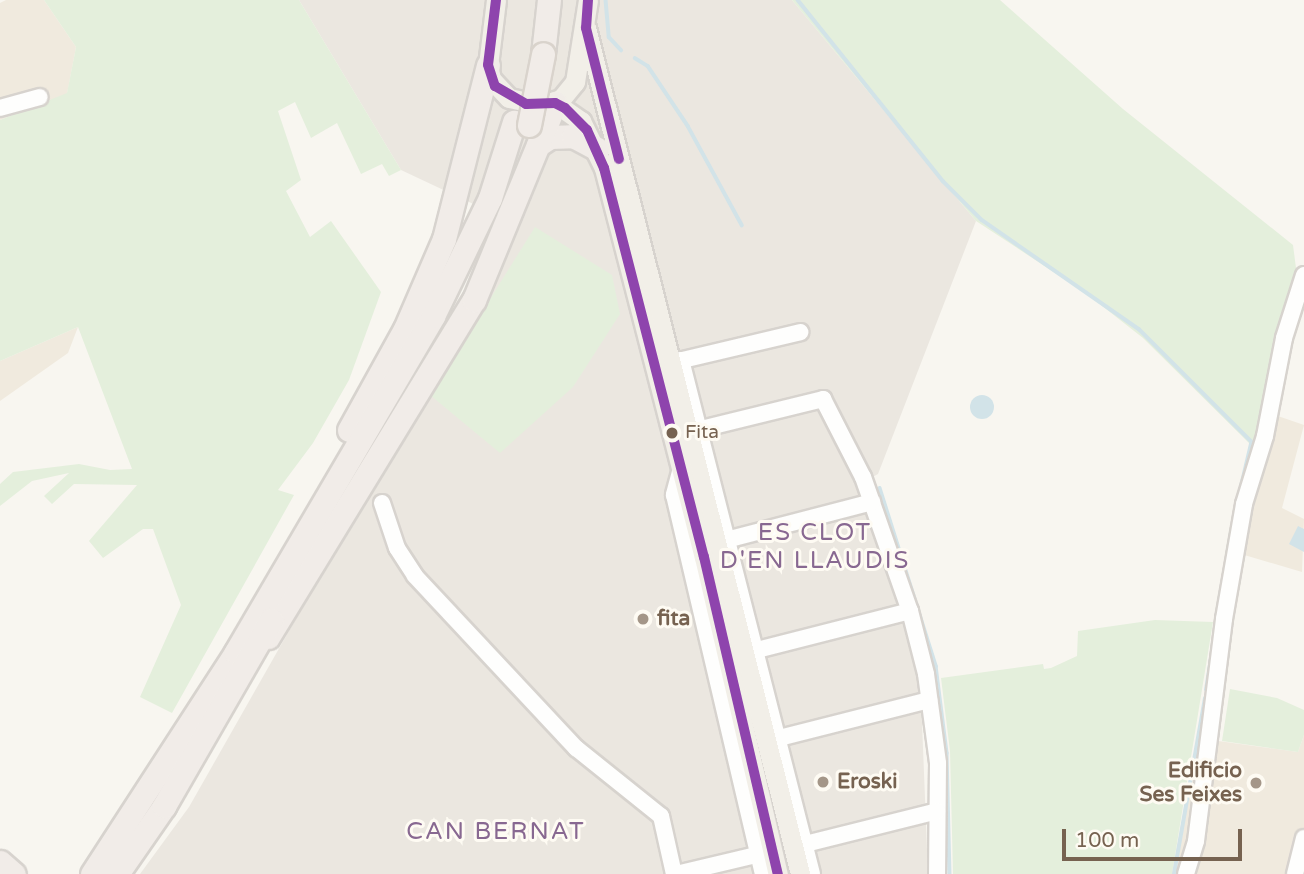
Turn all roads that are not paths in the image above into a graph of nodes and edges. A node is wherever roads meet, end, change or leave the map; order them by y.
1 (496, 0) edge
2 (535, 0) edge
3 (549, 0) edge
4 (588, 0) edge
5 (586, 28) junction
6 (536, 52) junction
7 (488, 65) junction
8 (40, 97) dead end
9 (555, 103) junction
10 (0, 108) edge
11 (527, 131) junction
12 (597, 149) junction
13 (1304, 275) edge
14 (801, 332) dead end
15 (676, 362) junction
16 (701, 429) junction
17 (872, 502) junction
18 (382, 503) dead end
19 (730, 539) junction
20 (910, 611) junction
21 (757, 650) junction
22 (220, 671) junction
23 (929, 700) junction
24 (779, 737) junction
25 (937, 811) junction
26 (1304, 838) edge
27 (766, 853) junction
28 (800, 858) edge
29 (0, 862) edge
30 (14, 874) edge
31 (92, 874) edge
32 (117, 874) edge
33 (675, 874) edge
34 (762, 874) edge
35 (778, 874) edge
36 (812, 874) edge
37 (937, 874) edge
38 (1186, 874) edge
39 (1295, 874) edge

1 - 7 main road
2 - 6 highway
3 - 6 highway
4 - 5 main road
5 - 9 main road
5 - 15 main road
6 - 11 highway
7 - 9 main road
7 - 22 highway
8 - 10 street
9 - 11 highway
9 - 12 main road
11 - 12 highway
11 - 22 highway
11 - 32 highway
12 - 27 main road
13 - 38 street
14 - 15 street
15 - 16 street
15 - 28 main road
16 - 17 street
16 - 19 street
17 - 19 street
17 - 20 street
18 - 33 street
19 - 21 street
20 - 21 street
20 - 23 street
21 - 24 street
22 - 31 highway
23 - 24 street
23 - 25 street
24 - 28 street
25 - 28 street
25 - 37 street
26 - 39 street
27 - 28 street
27 - 33 street
27 - 34 street
27 - 35 main road
28 - 36 street
29 - 30 highway

